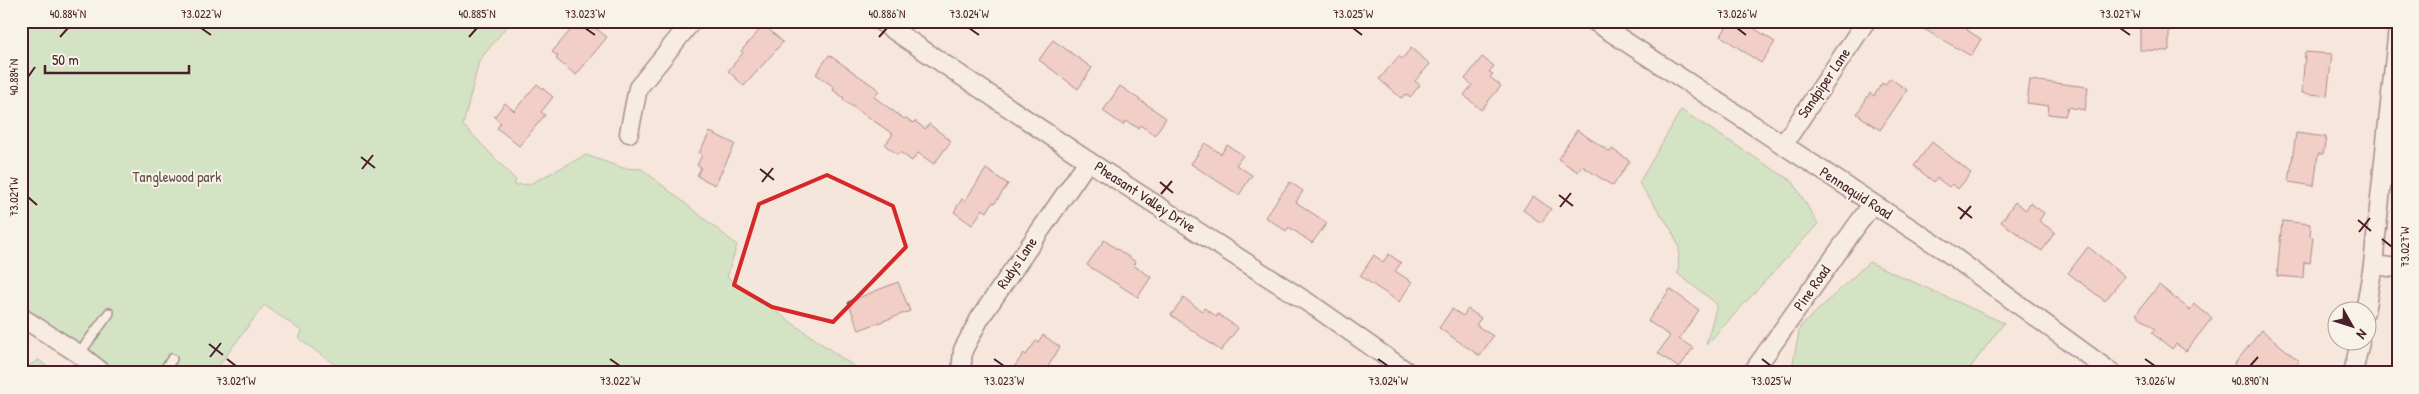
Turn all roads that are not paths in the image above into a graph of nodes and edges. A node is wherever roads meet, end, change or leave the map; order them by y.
1 (692, 21) edge
2 (880, 21) edge
3 (1594, 21) edge
4 (1866, 21) edge
5 (2398, 28) edge
6 (629, 133) dead end
7 (1783, 145) junction
8 (1088, 161) junction
9 (1872, 204) junction
10 (2372, 265) junction
11 (2398, 268) edge
12 (2366, 302) edge
13 (109, 313) dead end
14 (21, 317) edge
15 (2358, 352) edge
16 (79, 354) junction
17 (172, 359) dead end
18 (103, 373) edge
19 (162, 373) edge
20 (960, 373) edge
21 (1409, 373) edge
22 (1752, 373) edge
23 (2112, 373) edge
24 (2353, 373) edge

1 - 6 street
2 - 8 street, Pheasant Valley Drive
3 - 7 street, Pennaquid Road
4 - 7 street, Sandpiper Lane
5 - 10 street
7 - 9 street, Pennaquid Road
8 - 20 street, Rudys Lane
8 - 21 street, Pheasant Valley Drive
9 - 22 street, Pine Road
9 - 23 street, Pennaquid Road
10 - 11 street
10 - 12 street
13 - 16 lane
14 - 16 street
15 - 24 street
16 - 18 street
17 - 19 lane

